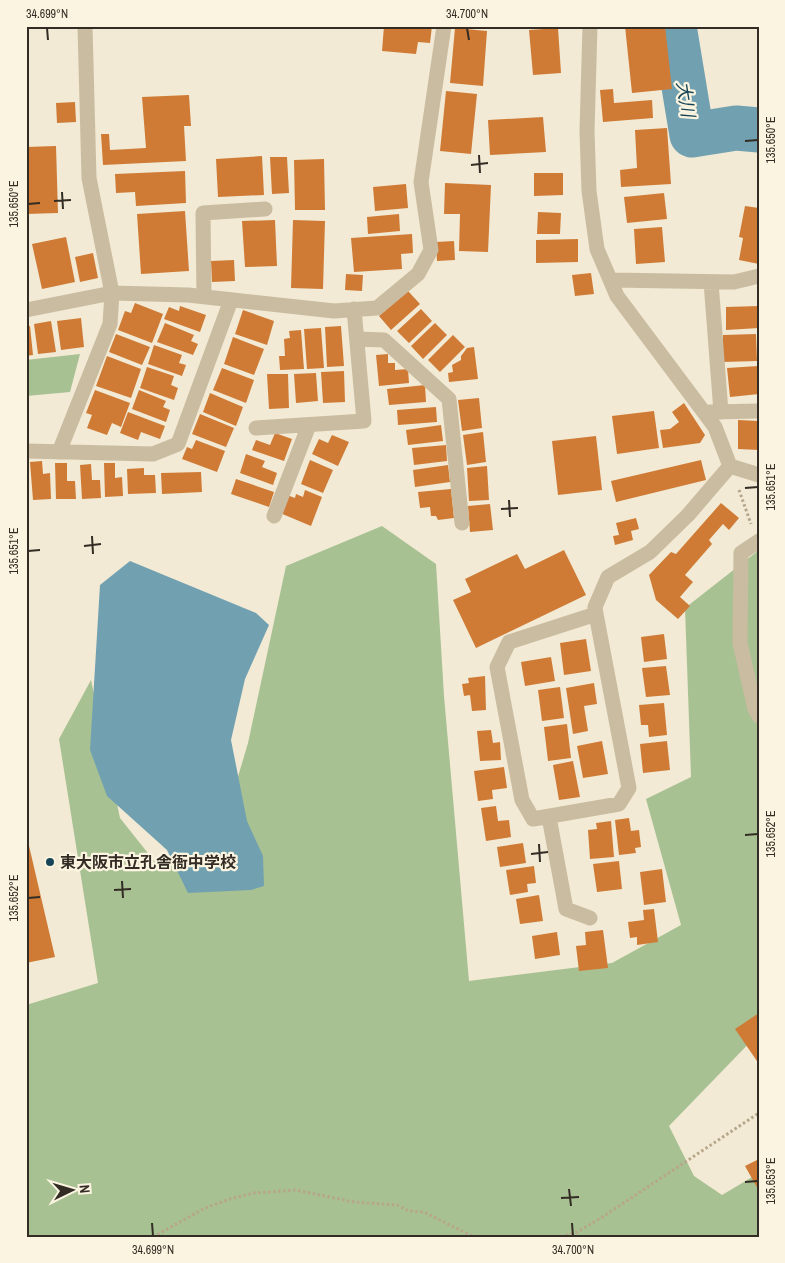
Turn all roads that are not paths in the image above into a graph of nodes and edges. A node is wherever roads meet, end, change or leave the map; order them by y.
1 (85, 26) edge
2 (444, 26) edge
3 (590, 26) edge
4 (265, 209) dead end
5 (759, 276) edge
6 (611, 280) junction
7 (711, 282) junction
8 (112, 294) junction
9 (204, 297) junction
10 (231, 300) junction
11 (354, 309) junction
12 (26, 310) edge
13 (357, 339) junction
14 (759, 411) edge
15 (704, 412) junction
16 (720, 412) junction
17 (309, 425) junction
18 (256, 428) dead end
19 (26, 451) edge
20 (60, 452) junction
21 (730, 466) junction
22 (759, 475) edge
23 (274, 516) dead end
24 (462, 523) dead end
25 (758, 541) edge
26 (596, 614) junction
27 (759, 716) edge
28 (549, 817) junction
29 (590, 918) dead end

1 - 8 street
2 - 11 street
3 - 6 street
4 - 9 street
5 - 7 street
6 - 7 street
6 - 15 street
7 - 16 street
8 - 9 street
8 - 12 street
8 - 20 street
9 - 10 street
10 - 11 street
10 - 20 street
11 - 13 street
13 - 17 street
13 - 24 street
14 - 16 street
15 - 16 street
15 - 21 street
17 - 18 street
17 - 23 street
19 - 20 street
21 - 22 street
21 - 26 street
25 - 27 street
26 - 28 street
26 - 28 street
28 - 29 street

